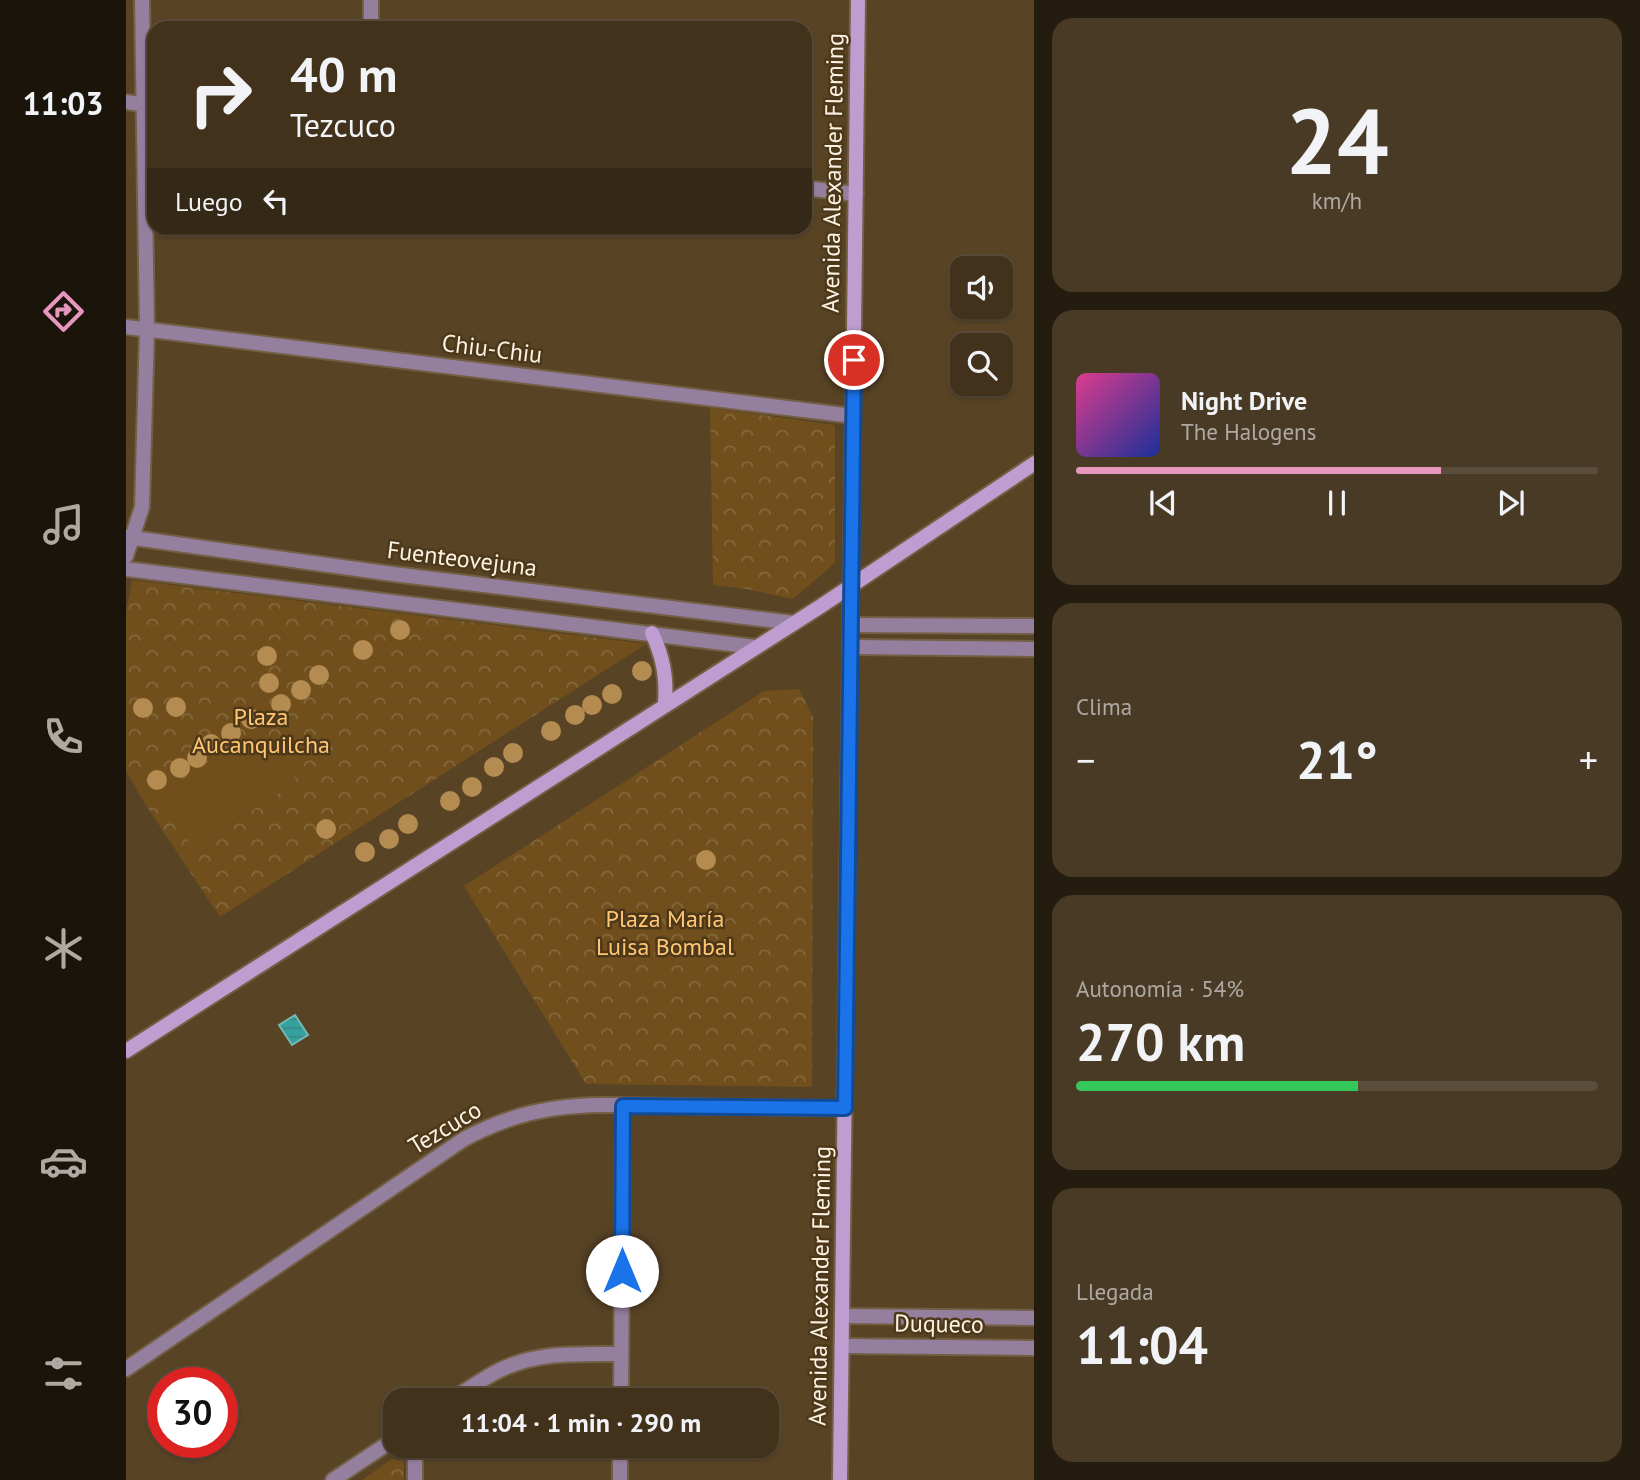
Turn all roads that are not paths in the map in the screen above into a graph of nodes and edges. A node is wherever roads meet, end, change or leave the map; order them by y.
1 (142, 0) edge
2 (371, 0) edge
3 (858, 0) edge
4 (371, 21) edge
5 (147, 88) edge
6 (126, 102) edge
7 (147, 105) edge
8 (812, 189) edge
9 (856, 194) junction
10 (147, 235) edge
11 (126, 327) edge
12 (147, 329) junction
13 (853, 416) junction
14 (1034, 463) edge
15 (130, 538) edge
16 (126, 556) edge
17 (126, 569) edge
18 (851, 586) junction
19 (794, 623) junction
20 (851, 625) junction
21 (1034, 626) edge
22 (652, 633) junction
23 (754, 646) junction
24 (850, 647) junction
25 (1034, 649) edge
26 (665, 704) junction
27 (126, 1051) edge
28 (623, 1106) junction
29 (845, 1108) junction
30 (842, 1316) junction
31 (1034, 1318) edge
32 (842, 1346) junction
33 (1034, 1348) edge
34 (621, 1354) junction
35 (126, 1369) edge
36 (471, 1388) edge
37 (621, 1388) edge
38 (383, 1447) edge
39 (415, 1458) edge
40 (620, 1458) edge
41 (333, 1480) edge
42 (415, 1480) edge
43 (620, 1480) edge
44 (841, 1480) edge

1 - 5 street
2 - 4 street
3 - 9 main road, Avenida Alexander Fleming
6 - 7 street
8 - 9 street
9 - 13 main road, Avenida Alexander Fleming
10 - 12 street
11 - 12 street, Chiu-Chiu
12 - 13 street, Chiu-Chiu
12 - 15 street
13 - 18 main road, Avenida Alexander Fleming
14 - 18 main road
15 - 16 street
15 - 19 street, Fuenteovejuna
17 - 22 street
18 - 19 main road
18 - 20 main road, Avenida Alexander Fleming
19 - 23 main road
20 - 21 street
20 - 24 main road, Avenida Alexander Fleming
22 - 23 street
22 - 26 main road
23 - 26 main road
24 - 25 street
24 - 29 main road, Avenida Alexander Fleming
26 - 27 main road
28 - 29 street, Tezcuco
28 - 34 street
28 - 35 street, Tezcuco
29 - 30 main road, Avenida Alexander Fleming
30 - 31 street, Duqueco
30 - 32 main road, Avenida Alexander Fleming
32 - 33 street, Duqueco
32 - 44 main road, Avenida Alexander Fleming
34 - 36 street
34 - 37 street
38 - 41 street
39 - 42 street
40 - 43 street

